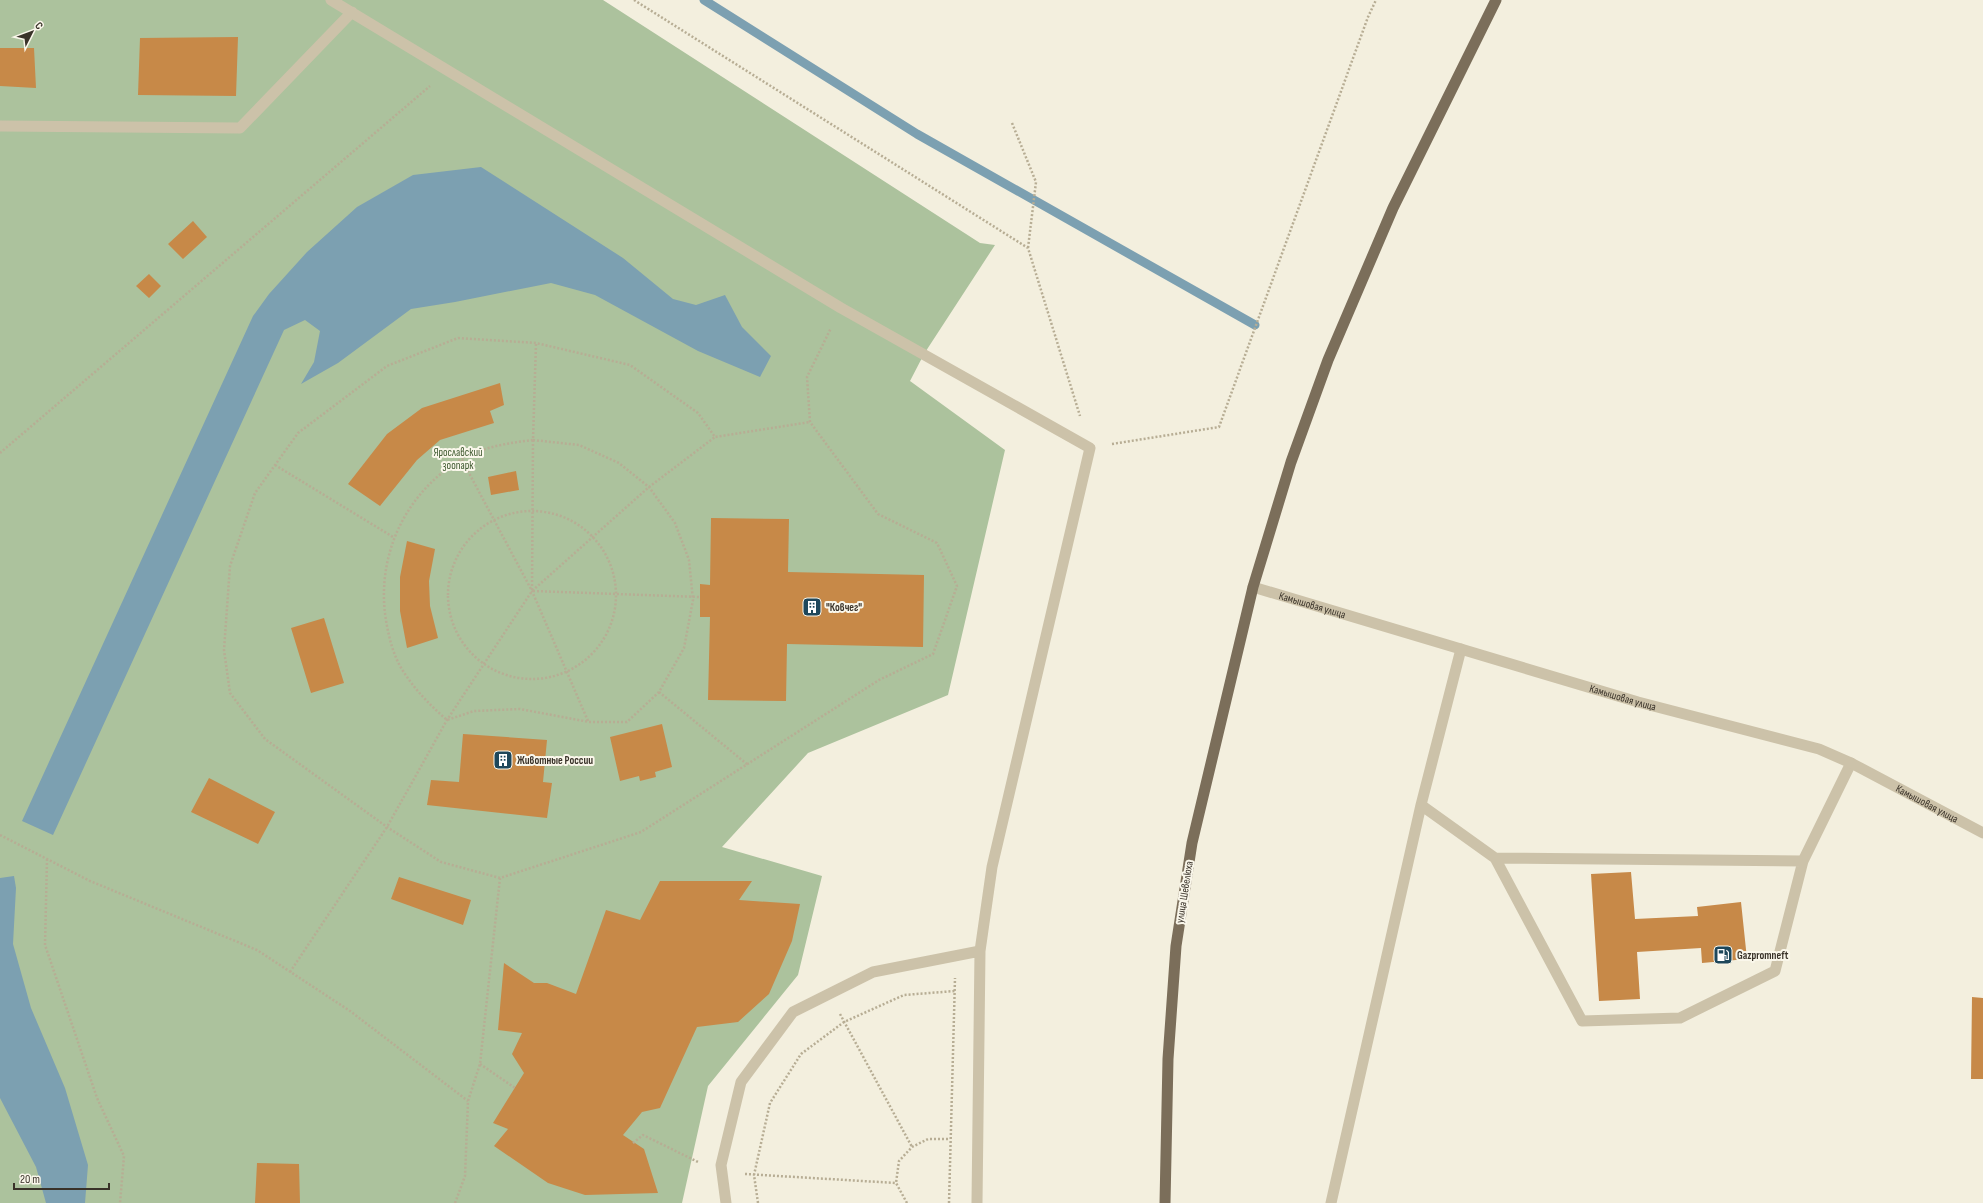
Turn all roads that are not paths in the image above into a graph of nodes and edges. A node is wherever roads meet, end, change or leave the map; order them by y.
1 (331, 0) edge
2 (1496, 0) edge
3 (352, 12) junction
4 (0, 126) edge
5 (1253, 587) junction
6 (1461, 649) junction
7 (1851, 763) junction
8 (1421, 805) junction
9 (1983, 833) edge
10 (1495, 858) junction
11 (1803, 861) junction
12 (980, 951) junction
13 (726, 1203) edge
14 (977, 1203) edge
15 (1165, 1203) edge
16 (1331, 1203) edge

1 - 3 street
2 - 5 main road, улица Шевелюха
3 - 4 street
3 - 12 street
5 - 6 street, Камышовая улица
5 - 15 main road, улица Шевелюха
6 - 7 street, Камышовая улица
6 - 8 street
7 - 9 street, Камышовая улица
7 - 11 street
8 - 10 street
8 - 16 street
10 - 11 street
10 - 11 street
12 - 13 street
12 - 14 street

